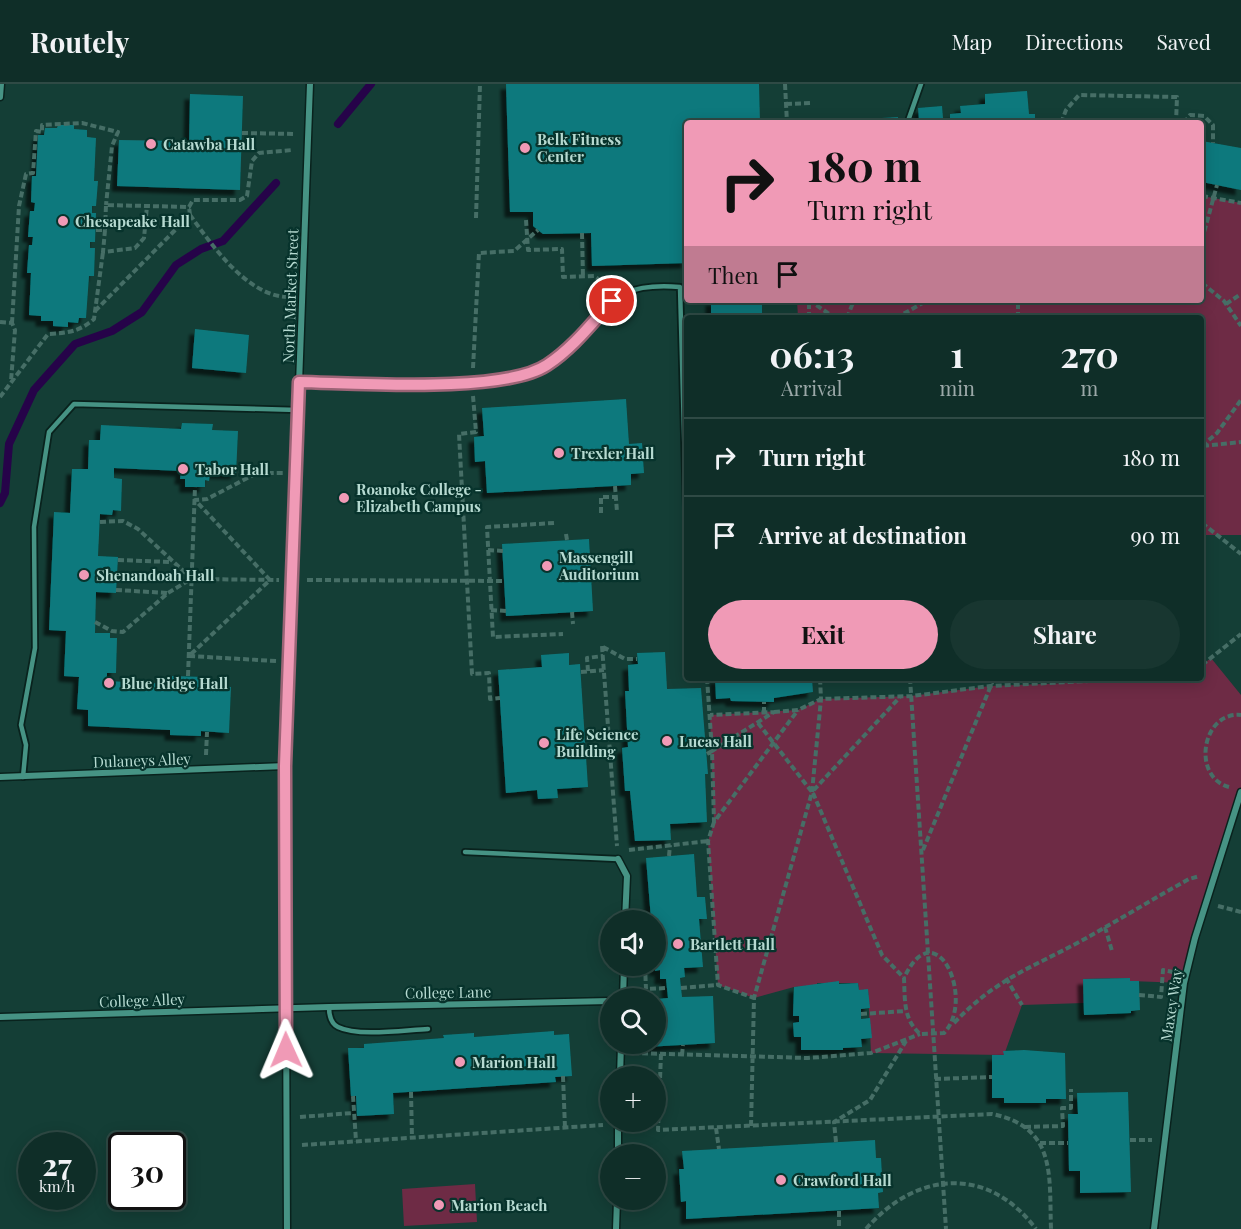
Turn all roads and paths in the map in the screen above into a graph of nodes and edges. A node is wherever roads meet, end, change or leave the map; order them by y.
1 (1, 84) edge
2 (310, 84) edge
3 (480, 84) edge
4 (785, 84) edge
5 (921, 84) edge
6 (0, 97) edge
7 (813, 102) dead end
8 (786, 104) junction
9 (787, 120) edge
10 (908, 120) edge
11 (1062, 120) edge
12 (1176, 120) edge
13 (1187, 120) edge
14 (242, 133) dead end
15 (284, 134) dead end
16 (1213, 143) dead end
17 (308, 149) junction
18 (1217, 185) dead end
19 (1204, 196) edge
20 (1213, 198) junction
21 (1241, 203) edge
22 (106, 205) junction
23 (147, 206) junction
24 (189, 207) junction
25 (190, 215) junction
26 (476, 218) dead end
27 (526, 220) dead end
28 (96, 230) dead end
29 (105, 230) junction
30 (538, 230) dead end
31 (1204, 232) edge
32 (582, 233) dead end
33 (527, 240) junction
34 (103, 252) junction
35 (583, 277) junction
36 (1204, 285) edge
37 (1241, 294) edge
38 (622, 295) junction
39 (302, 298) junction
40 (813, 303) edge
41 (912, 303) edge
42 (923, 303) edge
43 (1226, 304) junction
44 (914, 308) junction
45 (95, 311) junction
46 (831, 315) edge
47 (901, 315) edge
48 (0, 322) edge
49 (12, 323) junction
50 (1241, 326) edge
51 (11, 382) junction
52 (299, 382) junction
53 (472, 383) junction
54 (0, 397) edge
55 (1241, 400) edge
56 (298, 410) junction
57 (684, 434) edge
58 (1241, 442) edge
59 (1204, 444) edge
60 (1204, 446) edge
61 (296, 474) junction
62 (615, 486) dead end
63 (195, 487) dead end
64 (616, 497) junction
65 (195, 500) junction
66 (617, 512) dead end
67 (602, 513) dead end
68 (99, 522) dead end
69 (554, 523) dead end
70 (1204, 525) edge
71 (566, 534) dead end
72 (567, 540) dead end
73 (488, 550) junction
74 (502, 551) dead end
75 (1241, 554) edge
76 (118, 560) dead end
77 (171, 562) junction
78 (192, 579) junction
79 (270, 580) junction
80 (292, 580) junction
81 (321, 580) dead end
82 (466, 581) junction
83 (490, 581) junction
84 (504, 581) dead end
85 (116, 590) dead end
86 (168, 593) junction
87 (491, 610) junction
88 (506, 610) dead end
89 (572, 612) dead end
90 (95, 622) dead end
91 (573, 624) dead end
92 (563, 634) dead end
93 (1241, 634) edge
94 (189, 656) junction
95 (603, 656) junction
96 (637, 659) dead end
97 (289, 662) junction
98 (1204, 663) edge
99 (604, 670) junction
100 (588, 671) junction
101 (581, 672) dead end
102 (188, 676) dead end
103 (707, 681) edge
104 (819, 681) edge
105 (910, 681) edge
106 (992, 681) edge
107 (1032, 681) edge
108 (1061, 681) edge
109 (1093, 681) edge
110 (1059, 683) junction
111 (990, 686) junction
112 (912, 696) junction
113 (900, 697) junction
114 (500, 698) dead end
115 (821, 699) junction
116 (764, 702) dead end
117 (798, 710) junction
118 (774, 712) junction
119 (764, 713) junction
120 (710, 715) junction
121 (1241, 715) edge
122 (758, 723) junction
123 (773, 744) junction
124 (710, 753) junction
125 (285, 766) junction
126 (0, 777) edge
127 (23, 777) junction
128 (1224, 786) dead end
129 (812, 792) junction
130 (1241, 792) edge
131 (714, 822) junction
132 (708, 841) junction
133 (670, 845) junction
134 (617, 851) junction
135 (465, 852) dead end
136 (921, 853) junction
137 (669, 856) dead end
138 (618, 859) junction
139 (1216, 872) junction
140 (1206, 902) junction
141 (714, 907) junction
142 (706, 908) dead end
143 (625, 910) edge
144 (1241, 912) edge
145 (1105, 927) junction
146 (1112, 951) dead end
147 (928, 953) junction
148 (1187, 973) junction
149 (645, 976) edge
150 (904, 978) junction
151 (1006, 978) junction
152 (718, 984) junction
153 (667, 988) dead end
154 (681, 988) dead end
155 (1139, 995) dead end
156 (754, 998) junction
157 (600, 1001) edge
158 (1022, 1005) dead end
159 (329, 1006) junction
160 (285, 1008) junction
161 (906, 1011) junction
162 (861, 1014) dead end
163 (0, 1017) edge
164 (951, 1026) junction
165 (428, 1029) dead end
166 (920, 1034) junction
167 (932, 1034) junction
168 (907, 1039) junction
169 (683, 1045) dead end
170 (661, 1054) joint
171 (682, 1055) junction
172 (751, 1057) junction
173 (563, 1076) dead end
174 (992, 1077) dead end
175 (935, 1079) junction
176 (1071, 1089) dead end
177 (411, 1092) dead end
178 (353, 1096) dead end
179 (353, 1113) junction
180 (938, 1117) junction
181 (286, 1118) junction
182 (834, 1122) junction
183 (600, 1125) edge
184 (752, 1126) junction
185 (1024, 1127) junction
186 (565, 1128) junction
187 (716, 1128) junction
188 (412, 1138) junction
189 (1130, 1140) dead end
190 (1144, 1140) dead end
191 (356, 1141) junction
192 (836, 1142) dead end
193 (1040, 1143) junction
194 (1068, 1143) dead end
195 (287, 1146) junction
196 (719, 1149) dead end
197 (943, 1184) junction
198 (617, 1210) edge
199 (839, 1211) dead end
200 (287, 1229) edge
201 (616, 1229) edge
202 (839, 1229) edge
203 (866, 1229) edge
204 (946, 1229) edge
205 (1036, 1229) edge
206 (1051, 1229) edge
207 (1154, 1229) edge

1 - 6 street
2 - 17 street, North Market Street
3 - 26 path
4 - 8 path
5 - 10 lane
7 - 8 path
8 - 9 path
11 - 12 path
13 - 16 path
14 - 15 path
17 - 24 path
17 - 39 street, North Market Street
18 - 20 path
19 - 20 path
20 - 21 path
20 - 31 path
22 - 23 path
22 - 29 path
22 - 49 path
23 - 24 path
23 - 34 path
24 - 25 path
25 - 39 path
25 - 45 path
27 - 33 path
28 - 29 path
29 - 34 path
30 - 33 path
32 - 35 path
33 - 35 path
33 - 53 path
34 - 45 path
35 - 38 path
36 - 43 path
37 - 43 path
38 - 53 lane
38 - 57 lane
39 - 52 street, North Market Street
40 - 46 path
41 - 44 path
42 - 44 path
43 - 50 path
44 - 47 path
45 - 51 path
48 - 49 path
49 - 51 path
51 - 54 path
52 - 53 lane
52 - 56 street, North Market Street
53 - 82 path
55 - 59 path
56 - 61 street, North Market Street
56 - 127 lane
58 - 60 path
61 - 65 path
61 - 80 street, North Market Street
62 - 64 path
63 - 65 path
64 - 66 path
64 - 67 path
65 - 78 path
65 - 79 path
68 - 77 path
69 - 73 path
70 - 75 path
71 - 72 path
73 - 74 path
73 - 83 path
76 - 77 path
77 - 78 path
78 - 79 path
78 - 86 path
78 - 94 path
79 - 80 path
79 - 94 path
80 - 97 street, North Market Street
81 - 82 path
82 - 83 path
82 - 114 path
83 - 84 path
83 - 87 path
85 - 86 path
86 - 90 path
87 - 88 path
87 - 92 path
89 - 91 path
93 - 98 path
94 - 97 path
94 - 102 path
95 - 96 path
95 - 99 path
95 - 100 path
97 - 125 street, North Market Street
99 - 100 path
99 - 134 path
100 - 101 path
103 - 120 path
104 - 115 path
105 - 112 path
106 - 111 path
107 - 110 path
107 - 111 path
108 - 110 path
109 - 110 path
111 - 112 path
111 - 136 path
112 - 113 path
112 - 136 path
113 - 115 path
113 - 129 path
115 - 117 path
115 - 129 path
116 - 119 path
117 - 118 path
117 - 123 path
118 - 119 path
118 - 122 path
119 - 120 path
120 - 124 path
121 - 128 path
122 - 123 path
122 - 124 path
123 - 129 path
123 - 131 path
124 - 131 path
125 - 127 street, Dulaneys Alley
125 - 160 street, North Market Street
126 - 127 street, Dulaneys Alley
129 - 150 path
129 - 156 path
130 - 139 street, Maxey Way
131 - 132 path
132 - 133 path
132 - 141 path
133 - 134 path
133 - 137 path
134 - 138 path
135 - 138 lane
136 - 147 path
138 - 143 street
139 - 140 street, Maxey Way
139 - 145 path
140 - 144 path
140 - 148 street, Maxey Way
141 - 142 path
141 - 152 path
145 - 146 path
145 - 151 path
147 - 150 path
147 - 164 path
147 - 167 path
148 - 155 path
148 - 207 street, Maxey Way
149 - 153 path
150 - 161 path
151 - 158 path
151 - 164 path
152 - 154 path
152 - 156 path
156 - 172 path
157 - 159 street, College Lane
159 - 160 street, College Lane
159 - 165 lane
160 - 163 street, College Alley
160 - 181 street, North Market Street
161 - 162 path
161 - 166 path
164 - 167 path
166 - 167 path
166 - 168 path
167 - 175 path
168 - 172 path
168 - 182 path
169 - 171 path
170 - 171 path
170 - 187 path
171 - 172 path
172 - 184 path
173 - 186 path
174 - 175 path
175 - 180 path
176 - 185 path
177 - 188 path
178 - 179 path
179 - 181 path
179 - 191 path
180 - 182 path
180 - 185 path
180 - 197 path
181 - 195 street, North Market Street
182 - 184 path
182 - 192 path
183 - 186 path
184 - 187 path
185 - 193 path
186 - 188 path
187 - 196 path
188 - 191 path
189 - 190 path
191 - 195 path
193 - 194 path
193 - 206 path
195 - 200 street, North Market Street
197 - 203 path
197 - 204 path
197 - 205 path
198 - 201 street
199 - 202 path

